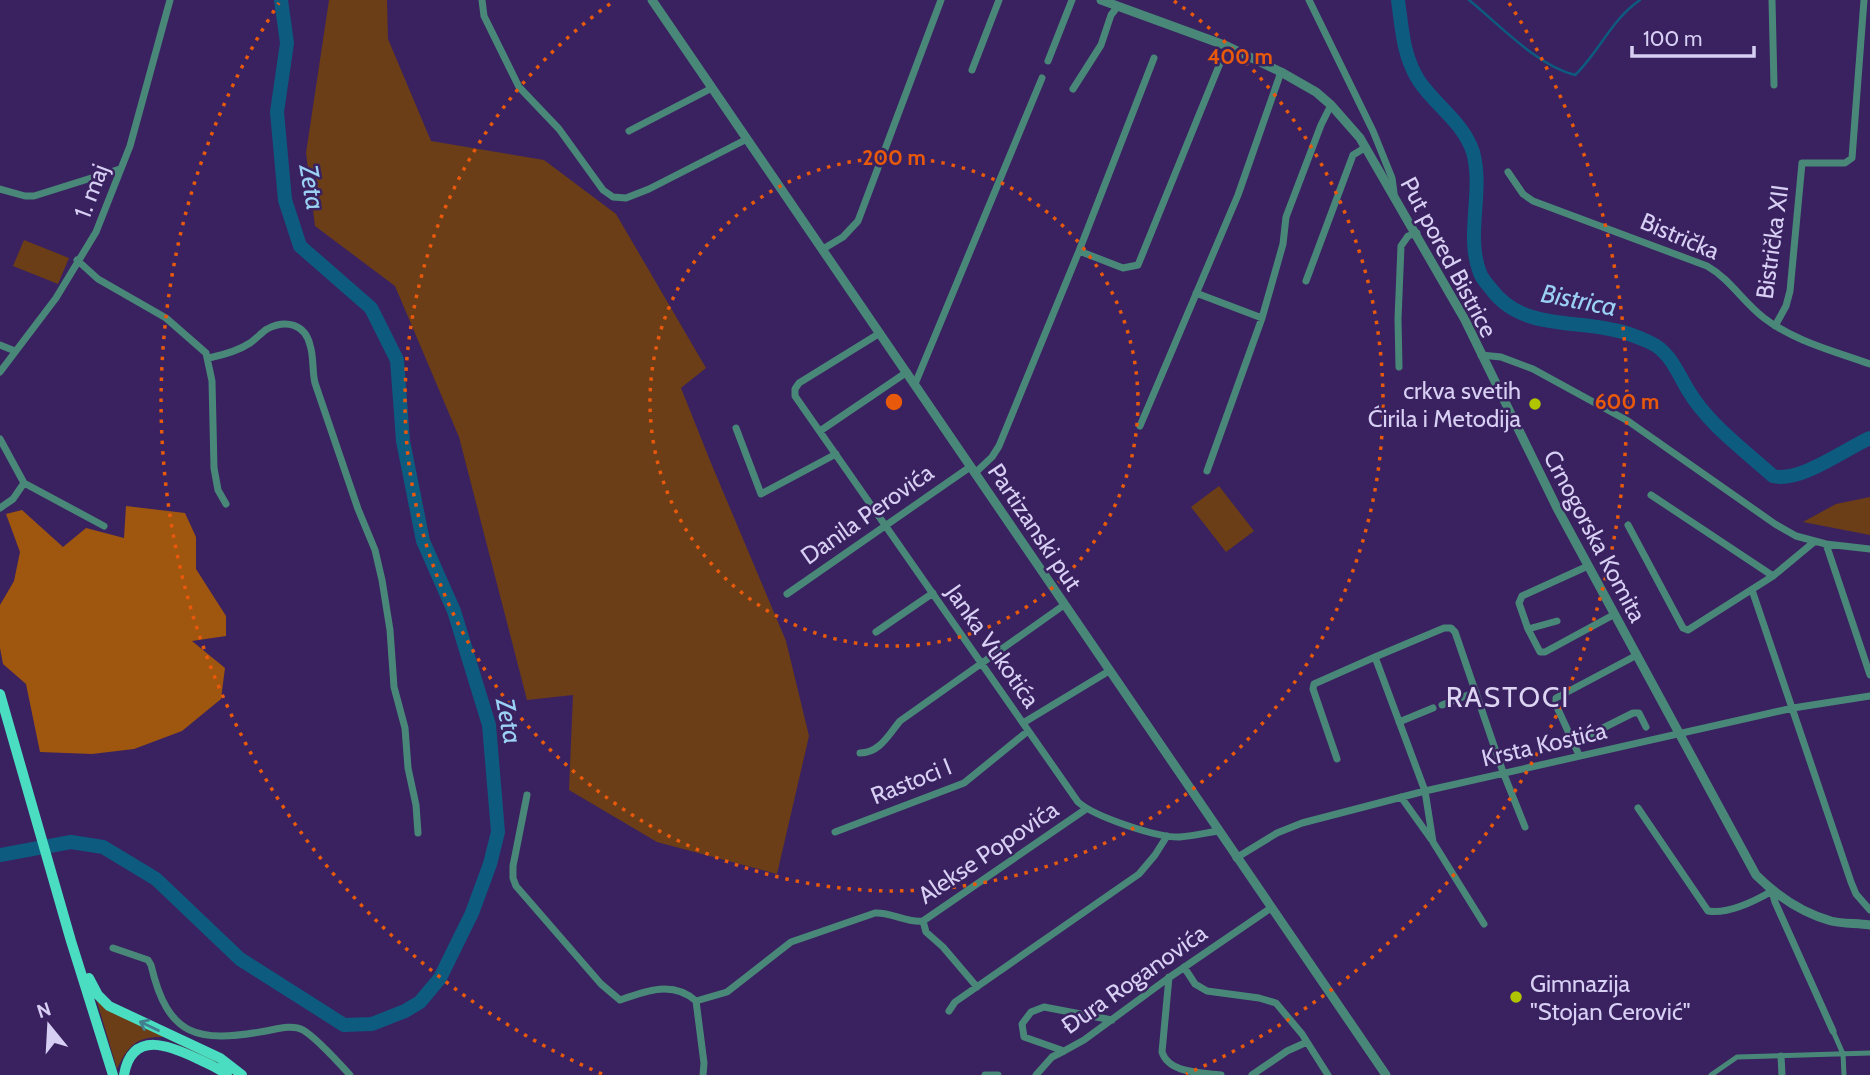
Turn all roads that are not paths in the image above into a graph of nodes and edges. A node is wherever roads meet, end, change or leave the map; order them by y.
1 (170, 0) edge
2 (482, 0) edge
3 (652, 0) edge
4 (941, 0) edge
5 (999, 0) edge
6 (1072, 0) edge
7 (1101, 0) edge
8 (1309, 0) edge
9 (1772, 0) edge
10 (1864, 0) edge
11 (1118, 6) junction
12 (1227, 46) junction
13 (1154, 58) dead end
14 (1048, 61) dead end
15 (972, 70) dead end
16 (1281, 72) junction
17 (1042, 78) dead end
18 (1774, 85) dead end
19 (712, 88) junction
20 (1073, 89) dead end
21 (1331, 105) junction
22 (629, 131) dead end
23 (1373, 131) junction
24 (1360, 138) junction
25 (747, 139) junction
26 (1366, 147) junction
27 (120, 169) junction
28 (1508, 172) dead end
29 (0, 189) edge
30 (1394, 193) junction
31 (1417, 233) junction
32 (823, 249) junction
33 (1079, 251) junction
34 (77, 260) junction
35 (1306, 281) dead end
36 (1196, 293) junction
37 (1262, 318) junction
38 (1775, 326) junction
39 (880, 333) junction
40 (0, 345) edge
41 (15, 351) junction
42 (1481, 355) junction
43 (209, 358) junction
44 (1870, 364) edge
45 (1399, 367) dead end
46 (0, 372) edge
47 (907, 372) junction
48 (915, 384) junction
49 (1140, 426) dead end
50 (736, 428) dead end
51 (820, 431) junction
52 (0, 439) edge
53 (836, 454) junction
54 (972, 470) junction
55 (1207, 471) dead end
56 (24, 483) junction
57 (1651, 495) dead end
58 (226, 504) dead end
59 (0, 508) edge
60 (885, 524) junction
61 (1628, 525) dead end
62 (104, 526) dead end
63 (1814, 542) junction
64 (1826, 544) junction
65 (1870, 549) edge
66 (1588, 566) junction
67 (1773, 576) junction
68 (1752, 590) junction
69 (933, 593) junction
70 (787, 594) dead end
71 (1064, 605) junction
72 (1615, 614) junction
73 (1558, 621) dead end
74 (1528, 629) junction
75 (876, 632) dead end
76 (1637, 655) junction
77 (1375, 657) junction
78 (981, 662) junction
79 (1109, 671) junction
80 (1870, 675) edge
81 (1476, 692) junction
82 (0, 694) edge
83 (1870, 696) edge
84 (1442, 705) dead end
85 (1433, 708) dead end
86 (1793, 708) junction
87 (1399, 722) junction
88 (1023, 723) junction
89 (1646, 727) dead end
90 (1028, 731) junction
91 (1681, 733) junction
92 (1573, 743) junction
93 (860, 753) dead end
94 (1579, 755) junction
95 (1337, 759) dead end
96 (1503, 772) junction
97 (1425, 791) junction
98 (527, 795) dead end
99 (1401, 797) junction
100 (1638, 808) dead end
101 (1086, 809) junction
102 (1525, 827) dead end
103 (1218, 831) junction
104 (835, 832) dead end
105 (418, 833) dead end
106 (1167, 836) junction
107 (1433, 842) junction
108 (1236, 858) junction
109 (1772, 891) junction
110 (1271, 908) junction
111 (1870, 910) edge
112 (923, 921) junction
113 (1484, 924) dead end
114 (1870, 925) edge
115 (71, 941) junction
116 (113, 947) dead end
117 (1184, 967) junction
118 (1170, 977) junction
119 (978, 987) junction
120 (696, 1001) junction
121 (949, 1011) dead end
122 (1112, 1020) junction
123 (1833, 1031) joint
124 (1307, 1042) junction
125 (1064, 1051) junction
126 (1870, 1053) edge
127 (1843, 1054) junction
128 (1781, 1056) junction
129 (203, 1061) junction
130 (113, 1075) edge
131 (124, 1075) edge
132 (213, 1075) edge
133 (228, 1075) edge
134 (242, 1075) edge
135 (349, 1075) edge
136 (704, 1075) edge
137 (985, 1075) edge
138 (998, 1075) edge
139 (1036, 1075) edge
140 (1221, 1075) edge
141 (1252, 1075) edge
142 (1328, 1075) edge
143 (1386, 1075) edge
144 (1711, 1075) edge
145 (1782, 1075) edge
146 (1844, 1075) edge

1 - 27 street, 1. maj
2 - 25 street
3 - 19 street, Partizanski put
4 - 32 street
5 - 15 street
6 - 14 street
7 - 11 street, Put pored Bistrice
8 - 23 street
9 - 18 street
10 - 38 street, Bistrička XII
11 - 12 street, Put pored Bistrice
11 - 20 street
12 - 16 street, Put pored Bistrice
12 - 33 street
13 - 33 street, Danila Perovića
16 - 21 street, Put pored Bistrice
16 - 36 street
17 - 48 street
19 - 22 street
19 - 25 street, Partizanski put
21 - 24 street, Put pored Bistrice
21 - 37 street
23 - 24 street
23 - 30 street
24 - 26 street, Put pored Bistrice
25 - 32 street, Partizanski put
26 - 30 street, Put pored Bistrice
26 - 35 street
27 - 29 street
27 - 34 street, 1. maj
28 - 38 street, Bistrička
30 - 31 street, Put pored Bistrice
31 - 42 street, Put pored Bistrice
31 - 45 street
32 - 39 street, Partizanski put
33 - 54 street, Danila Perovića
34 - 41 street, 1. maj
34 - 43 street
36 - 37 street
36 - 49 street
37 - 55 street
38 - 44 street, Bistrička
39 - 47 street, Partizanski put
39 - 51 street, Janka Vukotića
40 - 41 street
41 - 46 street, 1. maj
42 - 63 street, Put pored Bistrice
42 - 66 street, Crnogorska Komita
43 - 58 street
43 - 105 street
47 - 48 street, Partizanski put
47 - 51 street
48 - 54 street, Partizanski put
50 - 53 street
51 - 53 street, Janka Vukotića
52 - 56 street
53 - 60 street, Janka Vukotića
54 - 60 street, Danila Perovića
54 - 71 street, Partizanski put
56 - 59 street
56 - 62 street
57 - 67 street
60 - 69 street, Janka Vukotića
60 - 70 street, Danila Perovića
61 - 68 street
63 - 64 street, Put pored Bistrice
63 - 67 street
64 - 65 street
64 - 80 street
66 - 72 street, Crnogorska Komita
66 - 74 street
67 - 68 street
68 - 86 street
69 - 75 street
69 - 78 street, Janka Vukotića
71 - 78 street
71 - 79 street, Partizanski put
72 - 74 street
72 - 76 street, Crnogorska Komita
73 - 74 street
76 - 91 street, Crnogorska Komita
76 - 92 street
77 - 81 street
77 - 87 street
77 - 95 street
78 - 88 street, Janka Vukotića
78 - 93 street
79 - 88 street
79 - 103 street, Partizanski put
81 - 84 street
81 - 96 street
82 - 115 main road
83 - 86 street, Krsta Kostića
85 - 87 street
86 - 91 street, Krsta Kostića
86 - 111 street
87 - 97 street
88 - 90 street, Janka Vukotića
89 - 92 street
90 - 101 street, Janka Vukotića
90 - 104 street, Rastoci I
91 - 94 street, Krsta Kostića
91 - 109 street, Crnogorska Komita
92 - 94 street
94 - 96 street, Krsta Kostića
96 - 97 street, Krsta Kostića
96 - 102 street
97 - 99 street, Krsta Kostića
97 - 107 street
98 - 120 street
99 - 107 street
99 - 108 street, Krsta Kostića
100 - 109 street
101 - 106 street, Janka Vukotića
101 - 112 street, Alekse Popovića
103 - 106 street, Janka Vukotića
103 - 108 street, Partizanski put
106 - 119 street
107 - 113 street
108 - 110 street, Partizanski put
109 - 114 street
109 - 123 street
110 - 117 street, Đura Roganovića
110 - 143 street, Partizanski put
112 - 119 street
112 - 120 street, Alekse Popovića
115 - 130 main road
134 -> 115 main road
116 - 135 street
117 - 118 street, Đura Roganovića
117 - 124 street
118 - 122 street, Đura Roganovića
118 - 140 street
119 - 121 street
120 - 136 street
122 - 125 street, Đura Roganovića
122 - 125 street, Đura Roganovića
123 - 127 street
124 - 141 street
124 - 142 street
125 - 139 street
126 - 127 street
127 - 128 street
127 - 146 street
128 - 144 street
128 - 145 street
129 - 131 main road
129 - 132 main road
129 - 133 main road
137 - 138 street

